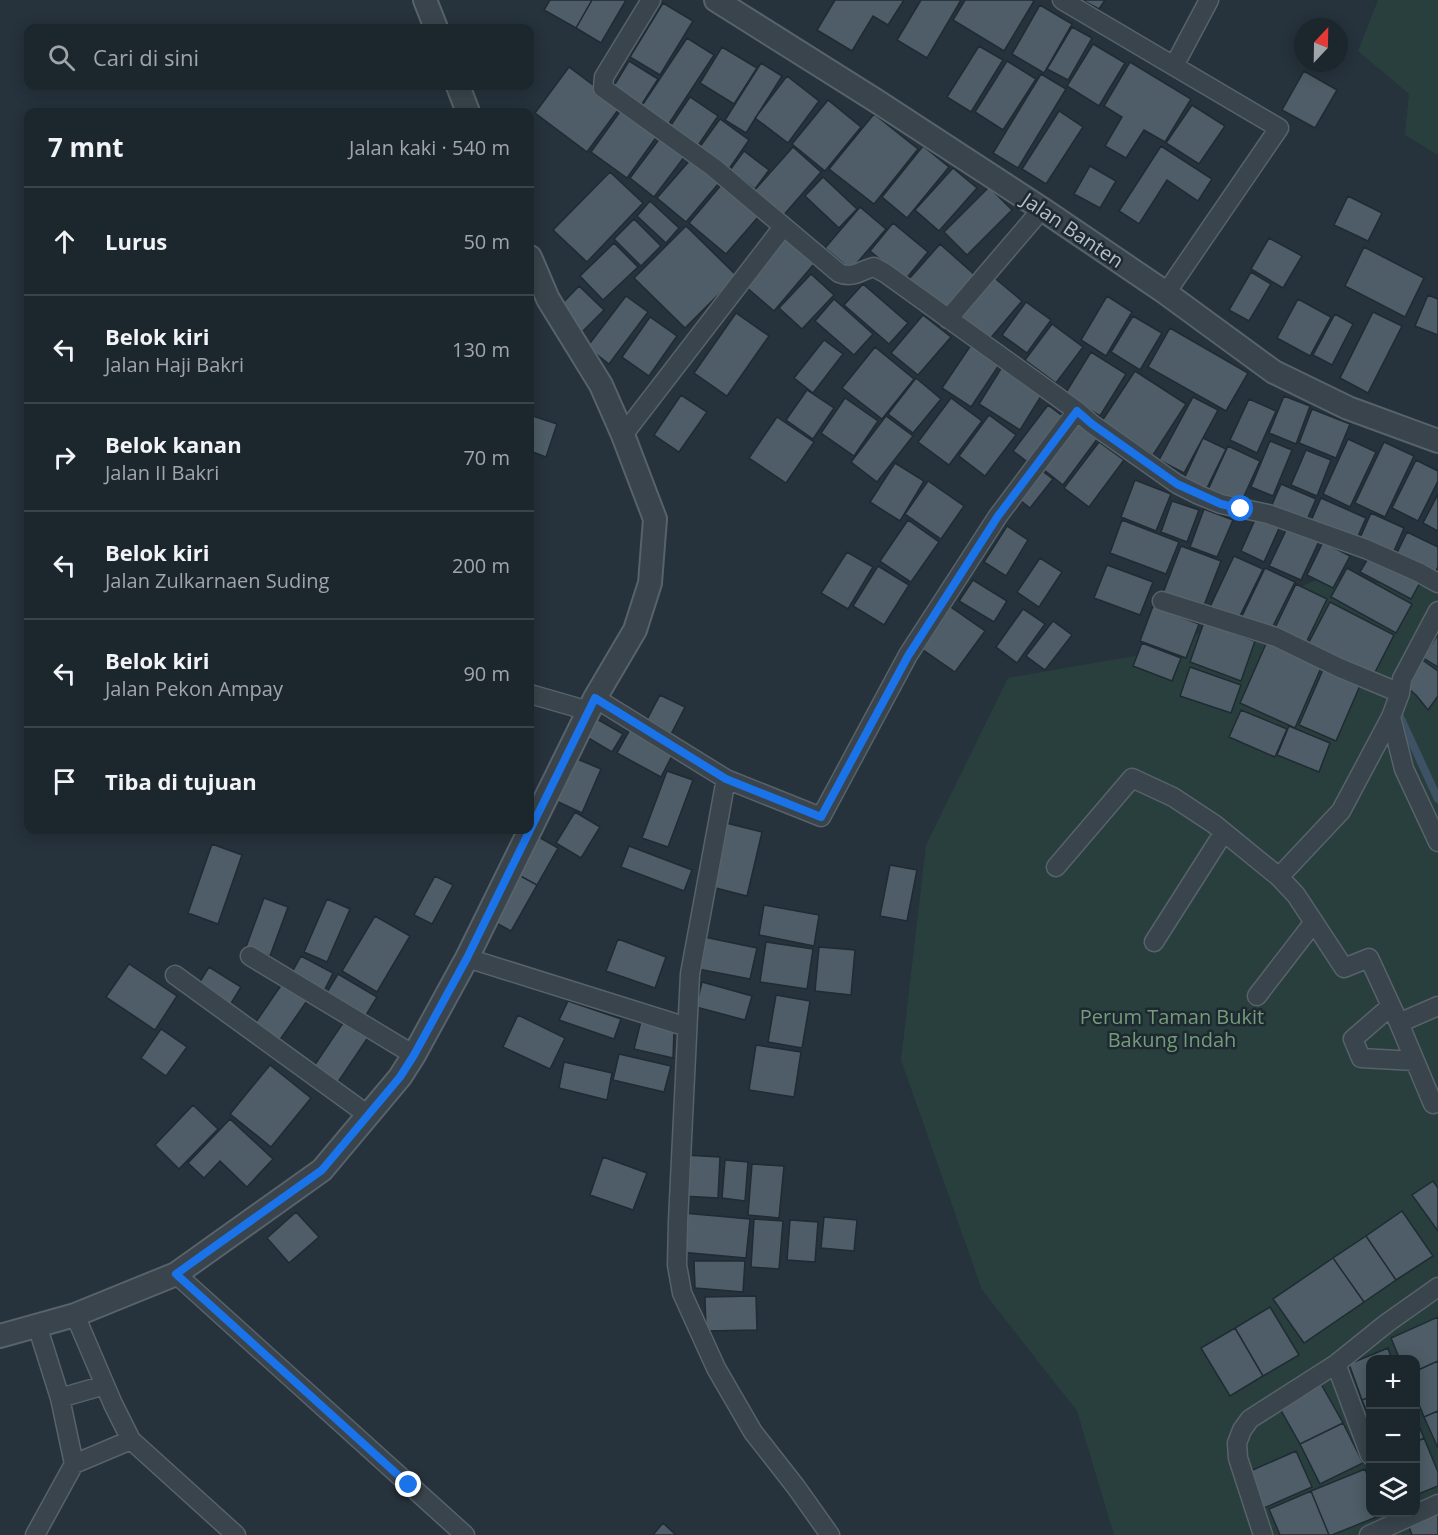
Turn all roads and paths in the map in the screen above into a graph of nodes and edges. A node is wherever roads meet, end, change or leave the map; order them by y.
1 (425, 0) edge
2 (651, 0) edge
3 (716, 0) edge
4 (1062, 0) edge
5 (1209, 0) edge
6 (434, 24) edge
7 (1174, 66) junction
8 (460, 90) edge
9 (466, 108) edge
10 (1042, 209) junction
11 (783, 227) junction
12 (534, 266) edge
13 (1166, 293) junction
14 (948, 319) junction
15 (1077, 411) junction
16 (623, 435) junction
17 (1438, 441) edge
18 (1438, 583) edge
19 (1162, 601) dead end
20 (1438, 612) edge
21 (1400, 693) junction
22 (534, 695) edge
23 (592, 704) junction
24 (1391, 717) junction
25 (726, 779) junction
26 (534, 822) edge
27 (1224, 832) junction
28 (528, 834) edge
29 (1438, 842) edge
30 (1056, 867) dead end
31 (1279, 876) junction
32 (1314, 922) junction
33 (1154, 942) dead end
34 (250, 956) dead end
35 (467, 958) junction
36 (175, 975) dead end
37 (1257, 996) dead end
38 (1391, 1006) junction
39 (1438, 1006) edge
40 (1399, 1023) junction
41 (687, 1027) junction
42 (414, 1055) junction
43 (1415, 1061) junction
44 (1433, 1104) dead end
45 (368, 1114) junction
46 (176, 1274) junction
47 (1438, 1287) edge
48 (75, 1314) junction
49 (37, 1325) junction
50 (0, 1336) edge
51 (1336, 1364) junction
52 (105, 1386) junction
53 (60, 1398) junction
54 (132, 1440) junction
55 (1366, 1442) edge
56 (74, 1464) junction
57 (1438, 1504) edge
58 (1397, 1523) edge
59 (35, 1535) edge
60 (236, 1535) edge
61 (465, 1535) edge
62 (830, 1535) edge
63 (1263, 1535) edge
64 (1369, 1535) edge

1 - 6 street
2 - 11 street
3 - 10 street, Jalan Banten
4 - 7 street
5 - 7 street
7 - 13 street
8 - 9 street
10 - 13 street, Jalan Banten
10 - 14 street
11 - 14 street
11 - 16 street
12 - 16 street
13 - 17 street, Jalan Banten
14 - 15 street
15 - 18 street
15 - 25 street
16 - 23 street
19 - 21 street
20 - 21 street
21 - 24 street
22 - 23 street
23 - 25 street
23 - 26 street
24 - 29 street
24 - 31 street
25 - 41 street
27 - 30 street
27 - 31 street
27 - 33 street
28 - 35 street
31 - 32 street
32 - 37 street
32 - 38 street
34 - 42 street
35 - 41 street
35 - 42 street
36 - 45 street
38 - 40 street
38 - 43 street
39 - 40 street
40 - 43 street
41 - 62 street
42 - 45 street
43 - 44 street
45 - 46 street
46 - 48 street
46 - 61 street
47 - 51 street
48 - 49 street
48 - 52 street
49 - 50 street
49 - 53 street
51 - 55 street
51 - 63 street
52 - 53 street
52 - 54 street
53 - 56 street
54 - 56 street
54 - 60 street
56 - 59 street
57 - 58 street
58 - 64 street

